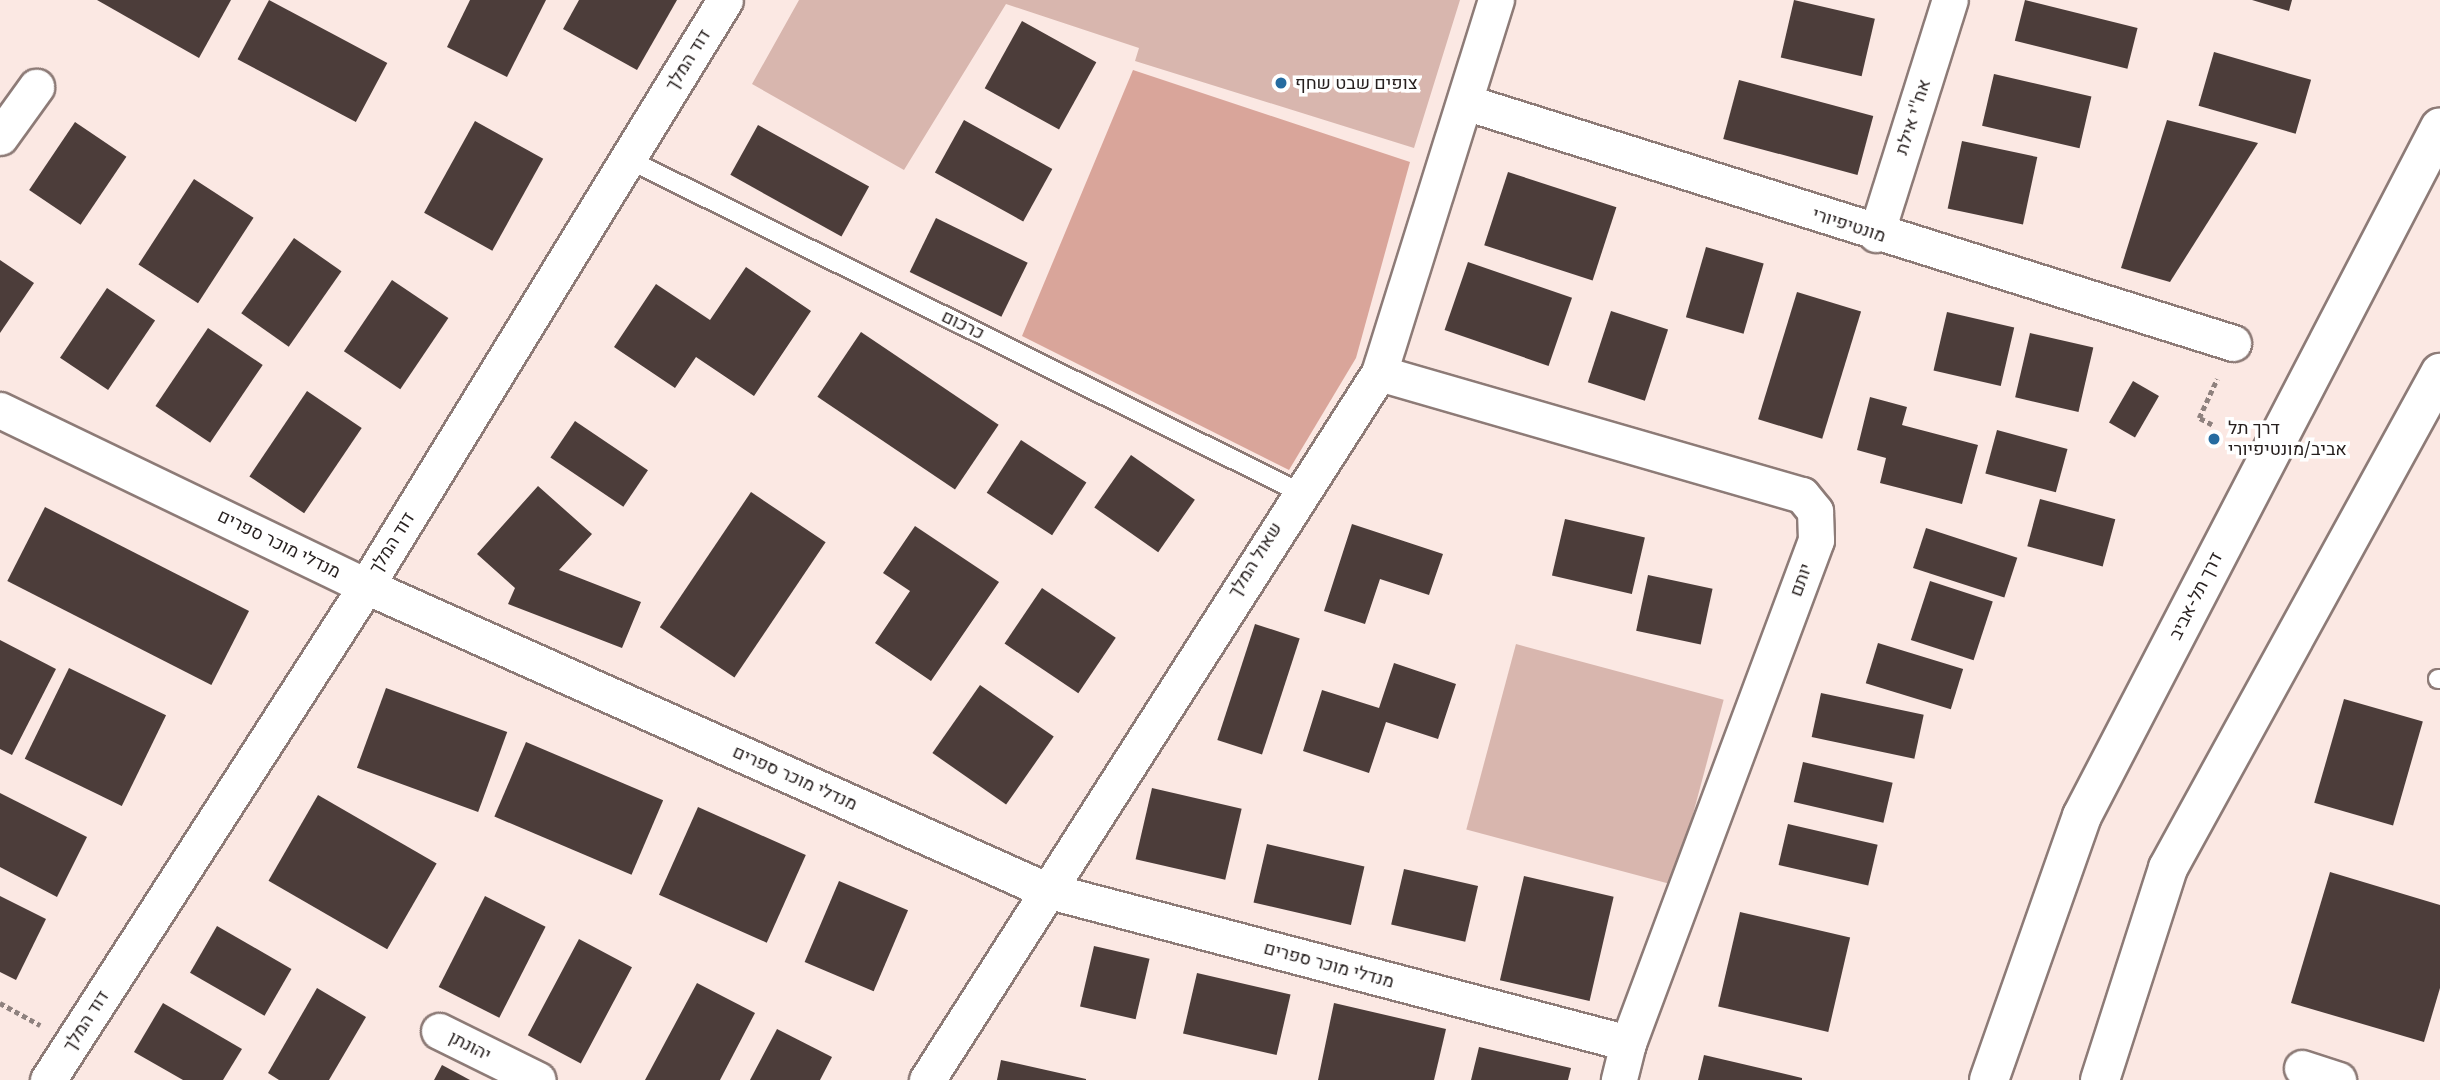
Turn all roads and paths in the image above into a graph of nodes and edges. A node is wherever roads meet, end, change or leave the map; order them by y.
1 (725, 0) edge
2 (1496, 0) edge
3 (1950, 0) edge
4 (36, 86) dead end
5 (1465, 102) junction
6 (2440, 127) edge
7 (0, 137) edge
8 (628, 159) junction
9 (1876, 234) junction
10 (2234, 343) joint
11 (1379, 373) junction
12 (2440, 373) edge
13 (0, 410) edge
14 (2212, 425) dead end
15 (1299, 492) junction
16 (366, 586) junction
17 (1046, 890) junction
18 (439, 1031) dead end
19 (1628, 1043) junction
20 (2302, 1068) dead end
21 (48, 1080) edge
22 (538, 1080) edge
23 (927, 1080) edge
24 (1619, 1080) edge
25 (1989, 1080) edge
26 (2100, 1080) edge
27 (2338, 1080) edge

1 - 8 street, דוד המלך
2 - 5 street, שאול המלך
3 - 9 street, אח''י אילת
4 - 7 street
5 - 9 street, מונטיפיורי
5 - 11 street, שאול המלך
6 - 25 highway, דרך תל-אביב
8 - 15 lane, כרכום
8 - 16 street, דוד המלך
9 - 10 street, מונטיפיורי
10 - 14 path
11 - 15 street, שאול המלך
11 - 19 street, יותם
12 - 26 highway
13 - 16 street, מנדלי מוכר ספרים
15 - 17 street, שאול המלך
16 - 17 street, מנדלי מוכר ספרים
16 - 21 street, דוד המלך
17 - 19 street, מנדלי מוכר ספרים
17 - 23 street, שאול המלך
18 - 22 street, יהונתן
19 - 24 street, יותם
20 - 27 street

